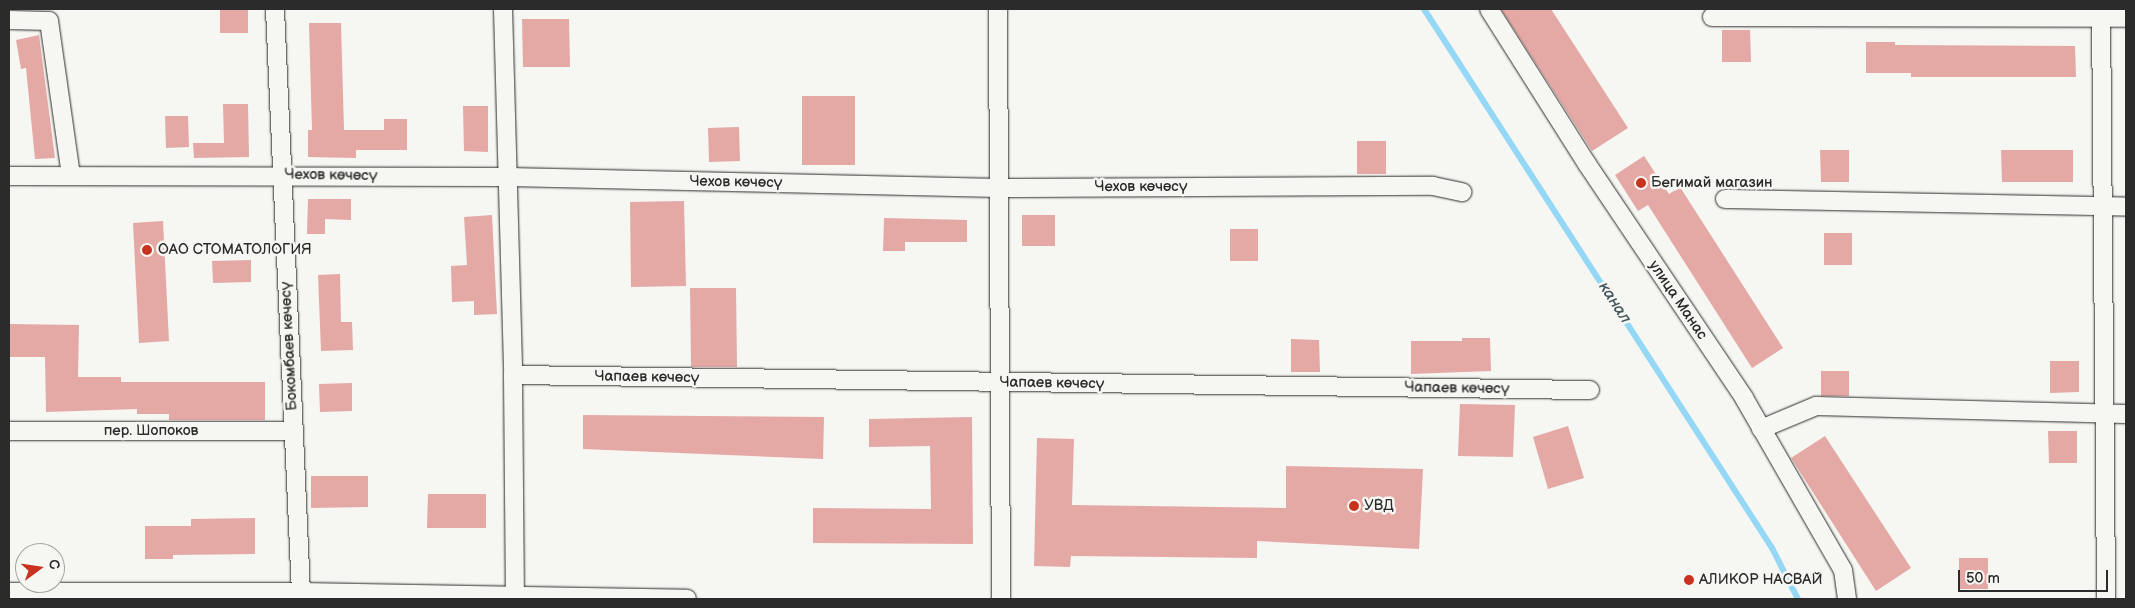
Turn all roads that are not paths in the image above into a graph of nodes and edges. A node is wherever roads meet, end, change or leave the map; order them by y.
1 (275, 9) edge
2 (503, 9) edge
3 (998, 9) edge
4 (1489, 9) edge
5 (2101, 14) edge
6 (1712, 17) dead end
7 (2126, 18) edge
8 (9, 20) edge
9 (71, 175) junction
10 (281, 175) junction
11 (9, 176) edge
12 (509, 177) junction
13 (999, 188) junction
14 (1462, 192) dead end
15 (1725, 199) dead end
16 (2103, 207) junction
17 (2126, 207) edge
18 (513, 376) junction
19 (1002, 382) junction
20 (1590, 390) dead end
21 (2103, 414) junction
22 (2126, 414) edge
23 (1761, 429) junction
24 (9, 431) edge
25 (293, 431) junction
26 (9, 592) edge
27 (301, 592) junction
28 (515, 597) edge
29 (687, 599) edge
30 (1001, 599) edge
31 (1848, 599) edge
32 (2106, 599) edge

1 - 10 street, Бокомбаев көчөсү
2 - 12 street
3 - 13 street
4 - 23 street, улица Манас
5 - 6 street
5 - 7 street
5 - 16 street
8 - 9 street
9 - 10 street, Чехов көчөсү
9 - 11 street, Чехов көчөсү
10 - 12 street, Чехов көчөсү
10 - 25 street, Бокомбаев көчөсү
12 - 13 street, Чехов көчөсү
12 - 18 street
13 - 14 street, Чехов көчөсү
13 - 19 street
15 - 16 street
16 - 17 street
16 - 21 street
18 - 19 street, Чапаев көчөсү
18 - 28 street
19 - 20 street, Чапаев көчөсү
19 - 30 street
21 - 22 street
21 - 23 street
21 - 32 street
23 - 31 street, улица Манас
24 - 25 street, пер. Шопоков
25 - 27 street, Бокомбаев көчөсү
26 - 27 street
27 - 28 street
28 - 29 street

